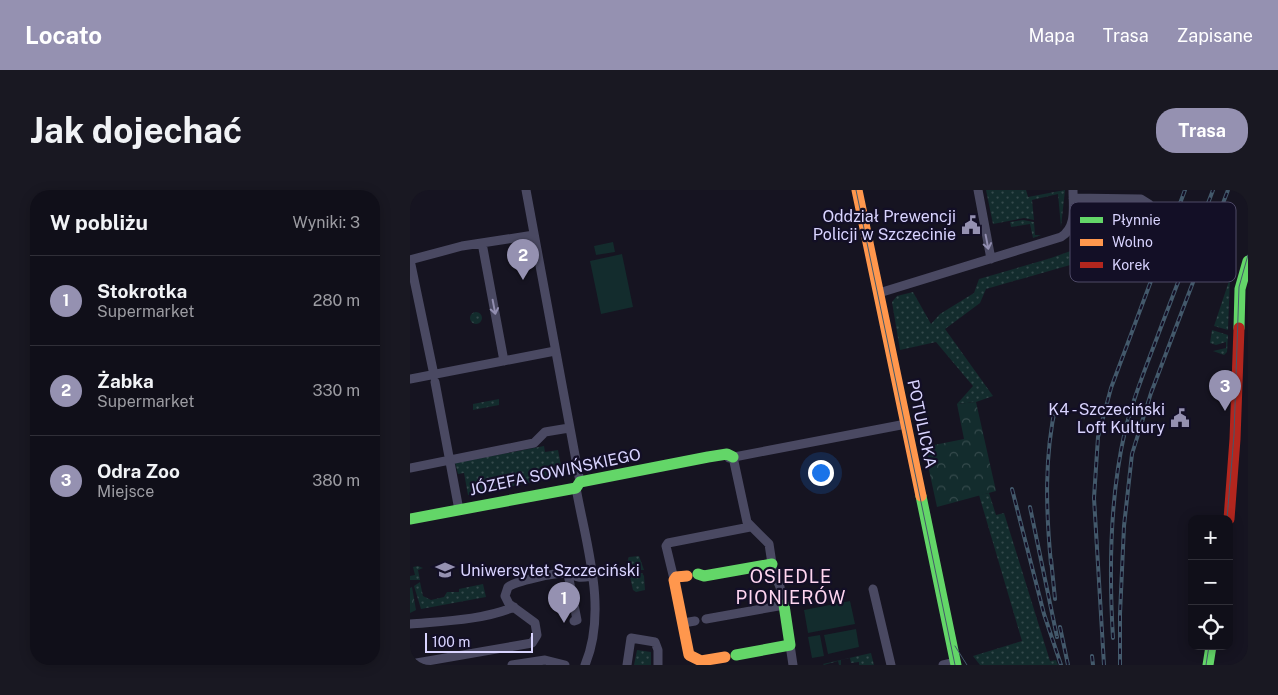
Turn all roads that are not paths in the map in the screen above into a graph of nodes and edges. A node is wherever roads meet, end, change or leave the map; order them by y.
1 (526, 190) edge
2 (857, 190) edge
3 (978, 190) edge
4 (1073, 194) edge
5 (1146, 202) edge
6 (1070, 226) edge
7 (534, 235) junction
8 (482, 243) junction
9 (991, 259) junction
10 (410, 260) edge
11 (1248, 261) edge
12 (878, 293) junction
13 (555, 351) junction
14 (504, 361) junction
15 (435, 378) junction
16 (410, 379) edge
17 (906, 424) junction
18 (569, 428) junction
19 (733, 458) junction
20 (450, 460) junction
21 (410, 468) edge
22 (578, 485) junction
23 (459, 510) junction
24 (1229, 515) edge
25 (410, 519) edge
26 (750, 527) junction
27 (772, 564) junction
28 (568, 574) junction
29 (591, 576) junction
30 (674, 579) junction
31 (873, 588) dead end
32 (784, 605) junction
33 (514, 607) junction
34 (706, 619) dead end
35 (574, 621) dead end
36 (695, 621) dead end
37 (683, 622) junction
38 (410, 624) edge
39 (790, 645) junction
40 (1210, 650) edge
41 (410, 664) edge
42 (956, 664) edge
43 (514, 665) edge
44 (565, 665) edge
45 (585, 665) edge
46 (627, 665) edge
47 (658, 665) edge
48 (793, 665) edge
49 (891, 665) edge
50 (944, 665) edge
51 (1208, 665) edge

1 - 7 street
2 - 12 street, POTULICKA
3 -> 9 street
4 - 5 street
6 - 9 street
7 - 8 street
7 - 13 street
8 - 10 street
8 -> 14 street
9 - 12 street
10 - 15 street
11 - 24 street
12 - 17 street, POTULICKA
13 - 14 street
13 - 18 street
14 - 15 street
15 - 16 street
15 - 20 street
17 - 19 street, JÓZEFA SOWIŃSKIEGO
17 - 42 street, POTULICKA
18 - 20 street
18 - 22 street
19 - 22 street, JÓZEFA SOWIŃSKIEGO
19 - 26 street
20 - 21 street
20 - 23 street
22 - 23 street, JÓZEFA SOWIŃSKIEGO
22 - 29 street
23 - 25 street, JÓZEFA SOWIŃSKIEGO
26 - 27 street
26 - 30 street
27 - 30 street
27 - 32 street
28 - 29 street
28 - 33 street
28 - 35 street
29 - 45 street
30 - 37 street
31 - 49 street
32 - 34 street
32 - 39 street
33 - 38 street
33 - 41 street
36 - 37 street
37 - 39 street
39 - 48 street
40 - 51 street
42 - 50 street
43 - 44 street
46 - 47 street

